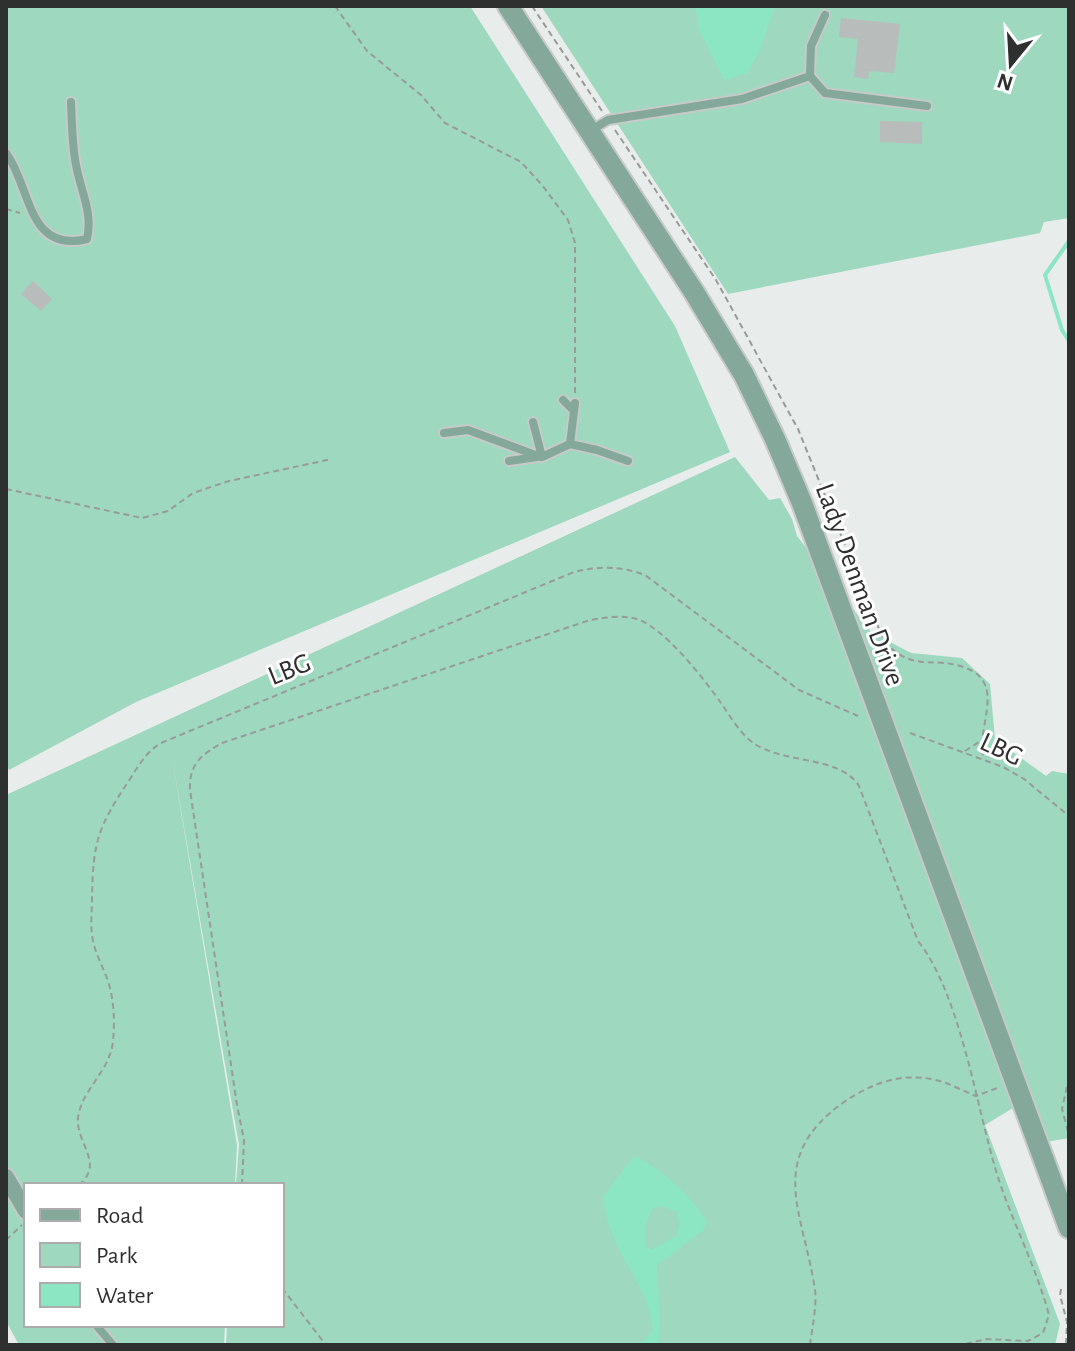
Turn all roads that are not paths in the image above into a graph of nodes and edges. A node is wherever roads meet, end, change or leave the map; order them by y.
1 (508, 6) edge
2 (825, 15) dead end
3 (810, 76) junction
4 (71, 102) dead end
5 (927, 106) dead end
6 (590, 131) junction
7 (6, 153) edge
8 (563, 400) dead end
9 (533, 422) dead end
10 (444, 433) dead end
11 (570, 444) junction
12 (541, 457) junction
13 (509, 461) dead end
14 (628, 461) dead end
15 (6, 1177) edge
16 (24, 1208) edge
17 (1069, 1228) edge
18 (96, 1327) edge
19 (97, 1327) edge
20 (105, 1345) edge
21 (113, 1345) edge

1 - 6 street, Lady Denman Drive
2 - 3 lane
3 - 5 lane
3 - 6 lane
4 - 7 lane
6 - 17 street, Lady Denman Drive
8 - 11 lane
9 - 12 lane
10 - 12 lane
11 - 12 lane
11 - 14 lane
12 - 13 lane
15 - 16 street
18 - 20 lane
19 - 21 lane

